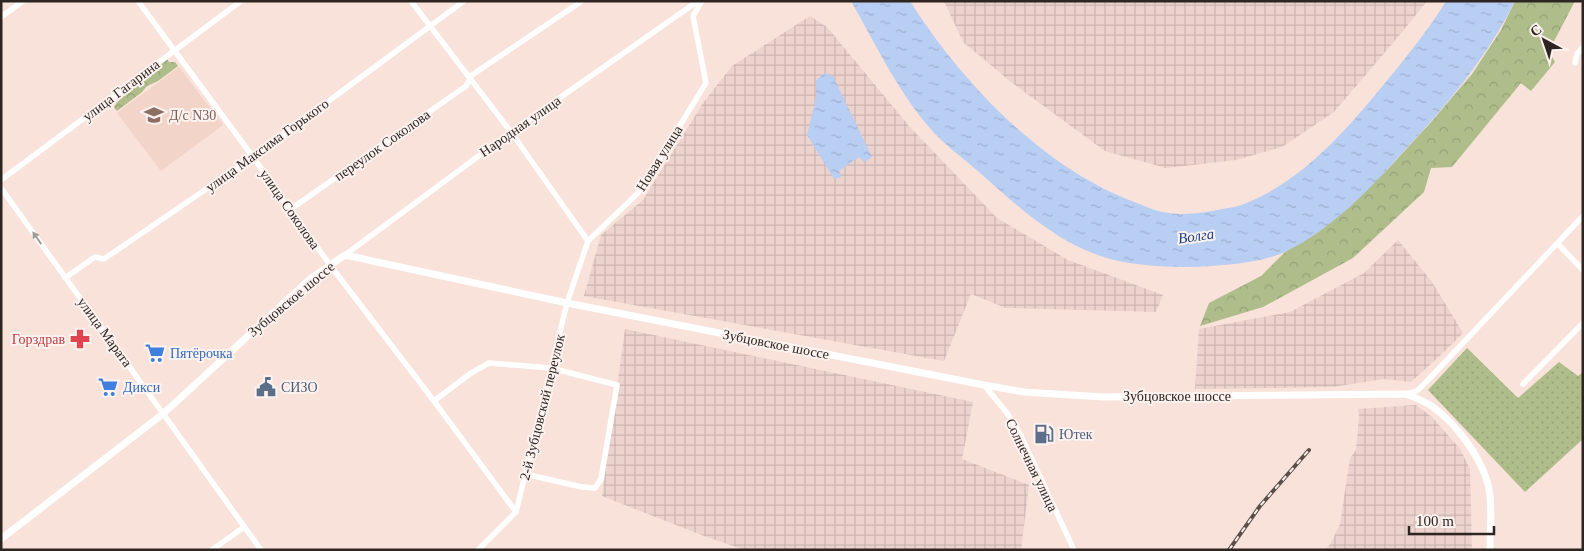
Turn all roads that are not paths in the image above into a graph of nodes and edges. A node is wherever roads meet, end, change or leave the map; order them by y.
1 (23, 1) edge
2 (138, 1) edge
3 (241, 1) edge
4 (411, 1) edge
5 (464, 1) edge
6 (582, 1) edge
7 (700, 1) edge
8 (1, 17) edge
9 (430, 26) junction
10 (1583, 47) edge
11 (173, 51) junction
12 (1575, 63) dead end
13 (470, 78) junction
14 (511, 132) junction
15 (253, 157) junction
16 (1, 180) edge
17 (1, 188) edge
18 (291, 209) junction
19 (1583, 216) edge
20 (588, 241) junction
21 (1558, 244) junction
22 (345, 255) junction
23 (330, 265) junction
24 (1583, 270) edge
25 (65, 278) junction
26 (567, 303) junction
27 (1583, 323) edge
28 (551, 368) junction
29 (1523, 384) dead end
30 (984, 385) junction
31 (1405, 394) junction
32 (434, 401) junction
33 (164, 413) junction
34 (525, 474) junction
35 (516, 512) junction
36 (244, 527) junction
37 (1, 539) edge
38 (212, 550) edge
39 (261, 550) edge
40 (478, 550) edge
41 (1074, 550) edge
42 (1490, 550) edge

1 - 8 street
2 - 11 street, улица Соколова
3 - 11 street, улица Гагарина
4 - 9 street
5 - 9 street, улица Максима Горького
6 - 13 street, переулок Соколова
7 - 14 street, Народная улица
7 - 20 street, Новая улица
9 - 13 street
9 - 15 street, улица Максима Горького
10 - 12 street
11 - 15 street, улица Соколова
11 - 16 street, улица Гагарина
13 - 14 street
13 - 18 street, переулок Соколова
14 - 20 street
14 - 22 street, Народная улица
15 - 18 street, улица Соколова
15 - 25 street, улица Максима Горького
25 -> 17 street, улица Марата
18 - 23 street, улица Соколова
19 - 21 street, Зубцовское шоссе
20 - 26 street, Новая улица
21 - 24 street
21 - 31 street, Зубцовское шоссе
22 - 23 main road, Зубцовское шоссе
22 - 26 main road, Зубцовское шоссе
23 - 32 street, улица Соколова
23 - 33 main road, Зубцовское шоссе
25 - 33 street, улица Марата
26 - 28 street, 2-й Зубцовский переулок
26 - 30 main road, Зубцовское шоссе
27 - 29 street
28 - 32 street
28 - 34 street, 2-й Зубцовский переулок
28 - 34 street
30 - 31 main road, Зубцовское шоссе
30 - 41 street, Солнечная улица
31 - 42 main road
32 - 35 street, улица Соколова
33 - 36 street, улица Марата
33 - 37 main road, Зубцовское шоссе
34 - 35 street, 2-й Зубцовский переулок
35 - 40 street
36 - 38 street
36 - 39 street, улица Марата

